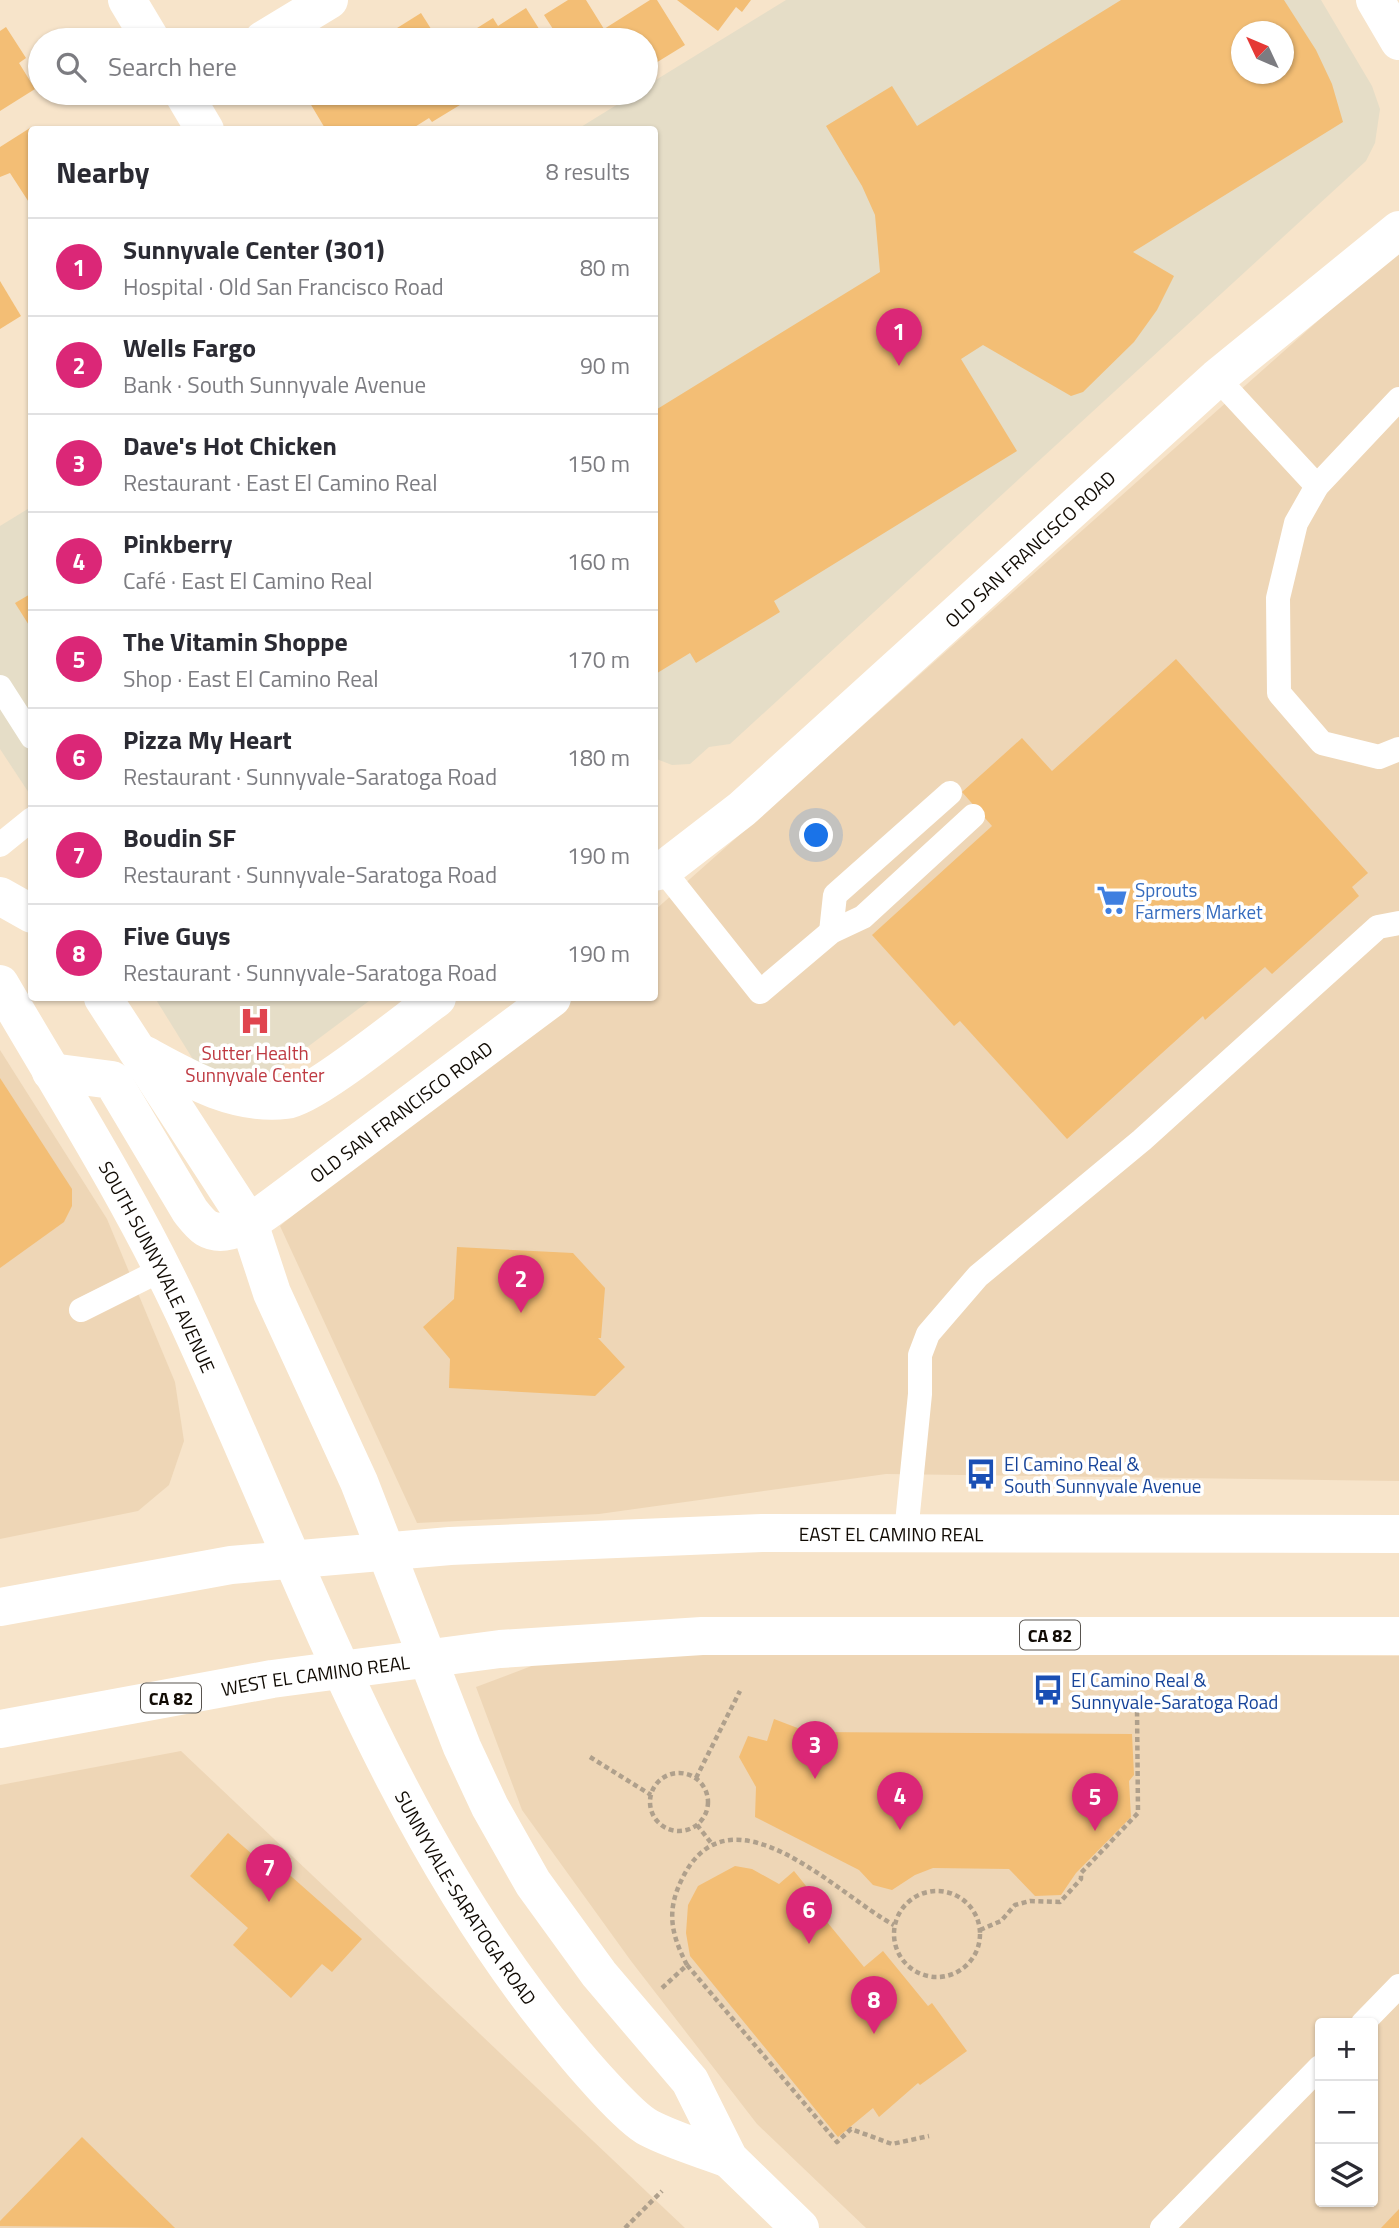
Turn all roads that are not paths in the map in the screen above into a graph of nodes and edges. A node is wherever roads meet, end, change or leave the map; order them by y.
1 (127, 0) edge
2 (329, 0) edge
3 (1375, 0) edge
4 (144, 28) edge
5 (283, 28) edge
6 (1399, 41) edge
7 (190, 105) edge
8 (203, 126) edge
9 (1399, 230) edge
10 (1217, 379) junction
11 (1399, 399) edge
12 (1317, 486) junction
13 (0, 687) edge
14 (28, 731) edge
15 (1399, 749) edge
16 (950, 793) dead end
17 (973, 816) dead end
18 (28, 822) edge
19 (0, 845) edge
20 (658, 872) edge
21 (658, 874) edge
22 (0, 896) edge
23 (28, 912) edge
24 (1399, 923) edge
25 (831, 932) junction
26 (0, 984) edge
27 (105, 1001) edge
28 (432, 1001) edge
29 (548, 1001) edge
30 (141, 1053) junction
31 (51, 1072) junction
32 (249, 1223) junction
33 (163, 1269) junction
34 (81, 1310) dead end
35 (906, 1533) junction
36 (1399, 1534) edge
37 (384, 1552) junction
38 (295, 1559) junction
39 (0, 1606) edge
40 (1399, 1636) edge
41 (426, 1659) junction
42 (342, 1670) junction
43 (0, 1730) edge
44 (1398, 1988) edge
45 (1368, 2018) edge
46 (1315, 2072) edge
47 (729, 2159) junction
48 (800, 2228) edge
49 (1163, 2228) edge

1 - 4 main road
2 - 5 main road
3 - 6 main road
7 - 8 main road
9 - 10 main road, OLD SAN FRANCISCO ROAD
10 - 12 lane
10 - 20 main road, OLD SAN FRANCISCO ROAD
11 - 12 lane
12 - 15 lane
13 - 14 lane
16 - 25 lane
17 - 25 lane
18 - 19 lane
21 - 25 lane
22 - 23 main road
24 - 35 lane
26 - 31 main road, SOUTH SUNNYVALE AVENUE
27 - 30 main road
28 - 30 main road
29 - 32 main road, OLD SAN FRANCISCO ROAD
30 - 32 main road
31 - 32 main road
31 - 33 main road, SOUTH SUNNYVALE AVENUE
32 - 37 main road
33 - 34 lane
33 - 38 main road, SOUTH SUNNYVALE AVENUE
35 - 36 main road, EAST EL CAMINO REAL
35 - 37 main road, EAST EL CAMINO REAL
37 - 38 main road
37 - 41 main road, SUNNYVALE-SARATOGA ROAD
38 - 39 main road
38 - 42 main road, SUNNYVALE-SARATOGA ROAD
40 - 41 main road, CA 82
41 - 42 main road, WEST EL CAMINO REAL / CA 82
41 - 47 main road, SUNNYVALE-SARATOGA ROAD
42 - 43 main road, WEST EL CAMINO REAL / CA 82
42 - 47 main road, SUNNYVALE-SARATOGA ROAD
44 - 45 lane
46 - 49 lane
47 - 48 main road, SUNNYVALE-SARATOGA ROAD

